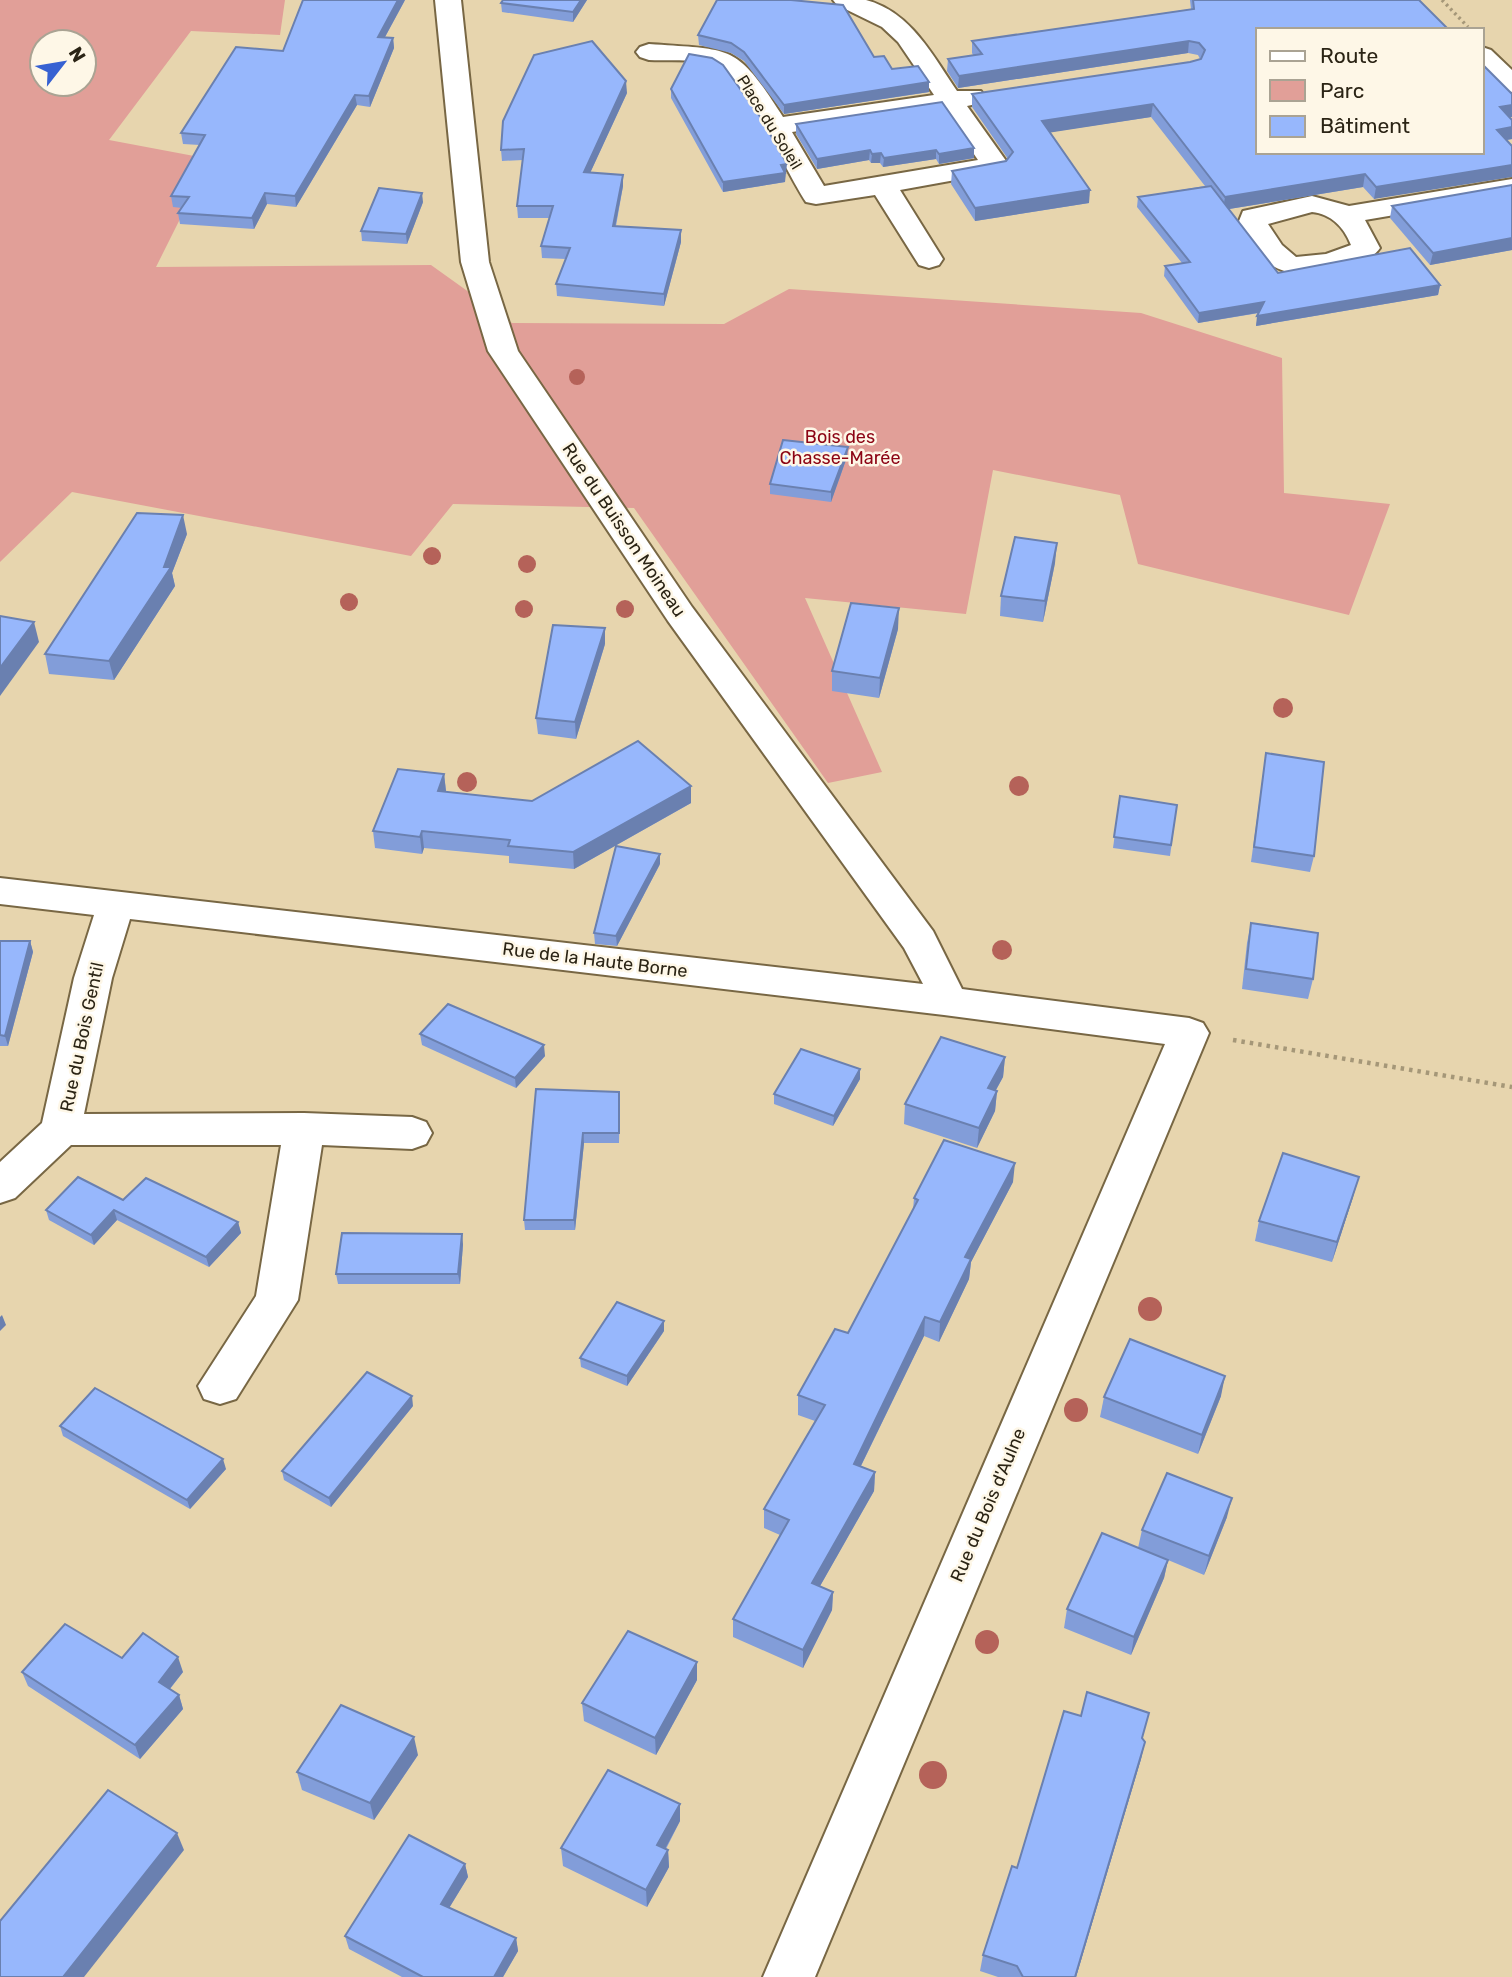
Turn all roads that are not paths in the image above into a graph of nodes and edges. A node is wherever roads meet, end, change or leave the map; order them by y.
1 (449, 0) edge
2 (846, 0) edge
3 (649, 52) dead end
4 (1484, 57) edge
5 (1512, 84) edge
6 (1003, 92) edge
7 (950, 101) junction
8 (776, 126) junction
9 (883, 185) junction
10 (1512, 187) edge
11 (1344, 215) dead end
12 (929, 259) dead end
13 (0, 891) edge
14 (116, 905) junction
15 (944, 1001) junction
16 (1189, 1033) joint
17 (304, 1129) junction
18 (61, 1130) junction
19 (412, 1133) dead end
20 (0, 1187) edge
21 (220, 1385) dead end
22 (789, 1977) edge

1 - 15 street, Rue du Buisson Moineau
2 - 7 street
3 - 8 street, Place du Soleil
4 - 5 street
6 - 7 street
7 - 8 street
7 - 9 street
8 - 9 street, Place du Soleil
9 - 12 street
10 - 11 street
13 - 14 street, Rue de la Haute Borne
14 - 15 street, Rue de la Haute Borne
14 - 18 street, Rue du Bois Gentil
15 - 16 street, Rue de la Haute Borne
16 - 22 street, Rue du Bois d'Aulne
17 - 18 street
17 - 19 street
17 - 21 street
18 - 20 street, Rue du Bois Gentil

